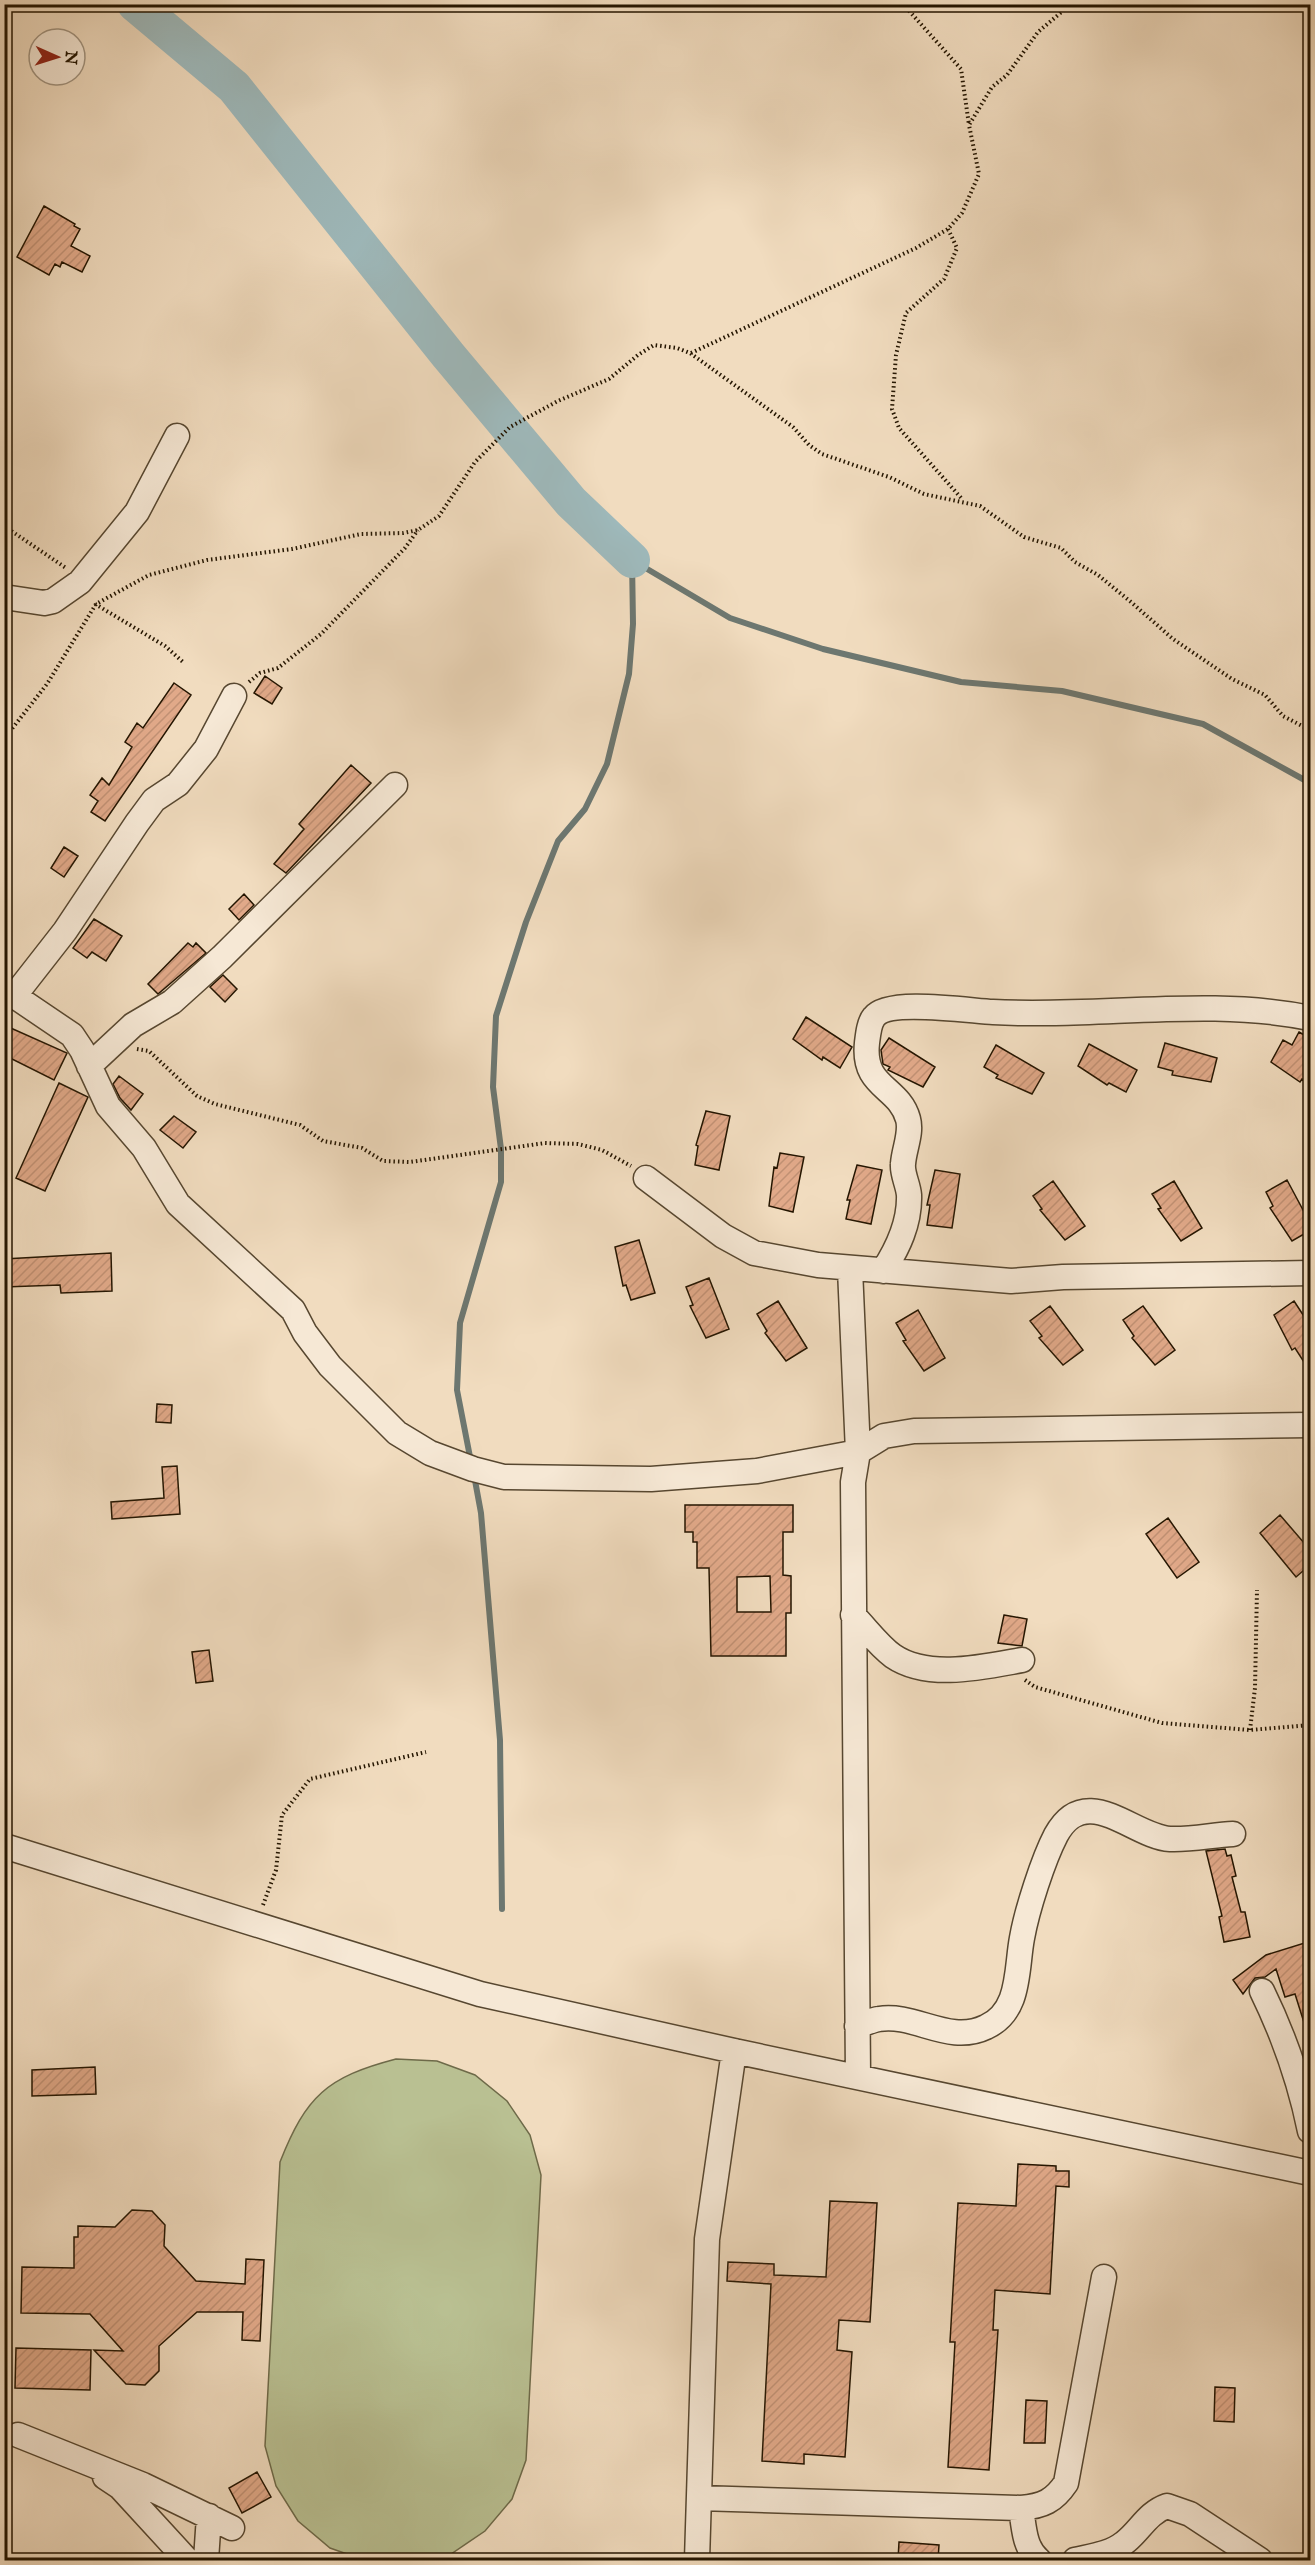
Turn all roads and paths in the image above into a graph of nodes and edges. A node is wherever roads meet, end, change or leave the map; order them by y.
1 (903, 4) edge
2 (1071, 4) edge
3 (969, 125) junction
4 (948, 229) junction
5 (690, 353) junction
6 (177, 436) dead end
7 (964, 501) junction
8 (4, 526) edge
9 (418, 530) junction
10 (80, 582) junction
11 (4, 597) edge
12 (96, 604) junction
13 (184, 663) dead end
14 (234, 696) joint
15 (1311, 730) edge
16 (4, 739) edge
17 (395, 785) dead end
18 (10, 992) edge
19 (1311, 1018) edge
20 (108, 1048) junction
21 (89, 1066) junction
22 (646, 1178) joint
23 (850, 1269) junction
24 (883, 1271) junction
25 (1311, 1273) edge
26 (1311, 1425) edge
27 (858, 1452) junction
28 (1257, 1590) dead end
29 (853, 1616) junction
30 (1010, 1662) joint
31 (1311, 1725) edge
32 (1250, 1730) junction
33 (426, 1752) dead end
34 (1233, 1834) dead end
35 (4, 1846) edge
36 (256, 1922) junction
37 (1262, 1991) dead end
38 (857, 2026) junction
39 (734, 2051) junction
40 (858, 2076) junction
41 (1311, 2131) edge
42 (1311, 2173) edge
43 (1104, 2277) dead end
44 (18, 2435) dead end
45 (88, 2463) junction
46 (699, 2498) junction
47 (1021, 2508) junction
48 (208, 2516) junction
49 (232, 2528) dead end
50 (187, 2560) edge
51 (207, 2560) edge
52 (698, 2560) edge
53 (1039, 2560) edge
54 (1075, 2560) edge
55 (1260, 2560) edge

1 - 3 path
2 - 3 path
3 - 4 path
4 - 5 path
4 - 7 path
5 - 7 path
5 - 9 path
6 - 10 street
7 - 15 path
8 - 10 path
9 - 12 path
9 - 14 path
10 - 11 street
10 - 12 path
12 - 13 path
12 - 16 path
14 - 18 street
17 - 20 street
18 - 21 street
19 - 24 street
20 - 21 street
20 - 22 path
21 - 27 street
22 - 23 street
23 - 24 street
23 - 27 street
24 - 25 street
26 - 27 street
27 - 29 street
28 - 32 path
29 - 30 street
29 - 38 street
30 - 32 path
31 - 32 path
33 - 36 path
34 - 38 street
35 - 36 street
36 - 39 street
37 - 41 street
38 - 40 street
39 - 40 street
39 - 46 street
40 - 42 street
43 - 47 street
44 - 45 street
45 - 48 street
45 - 50 street
46 - 47 street
46 - 52 street
47 - 53 street
48 - 49 street
48 - 51 street
54 - 55 street

